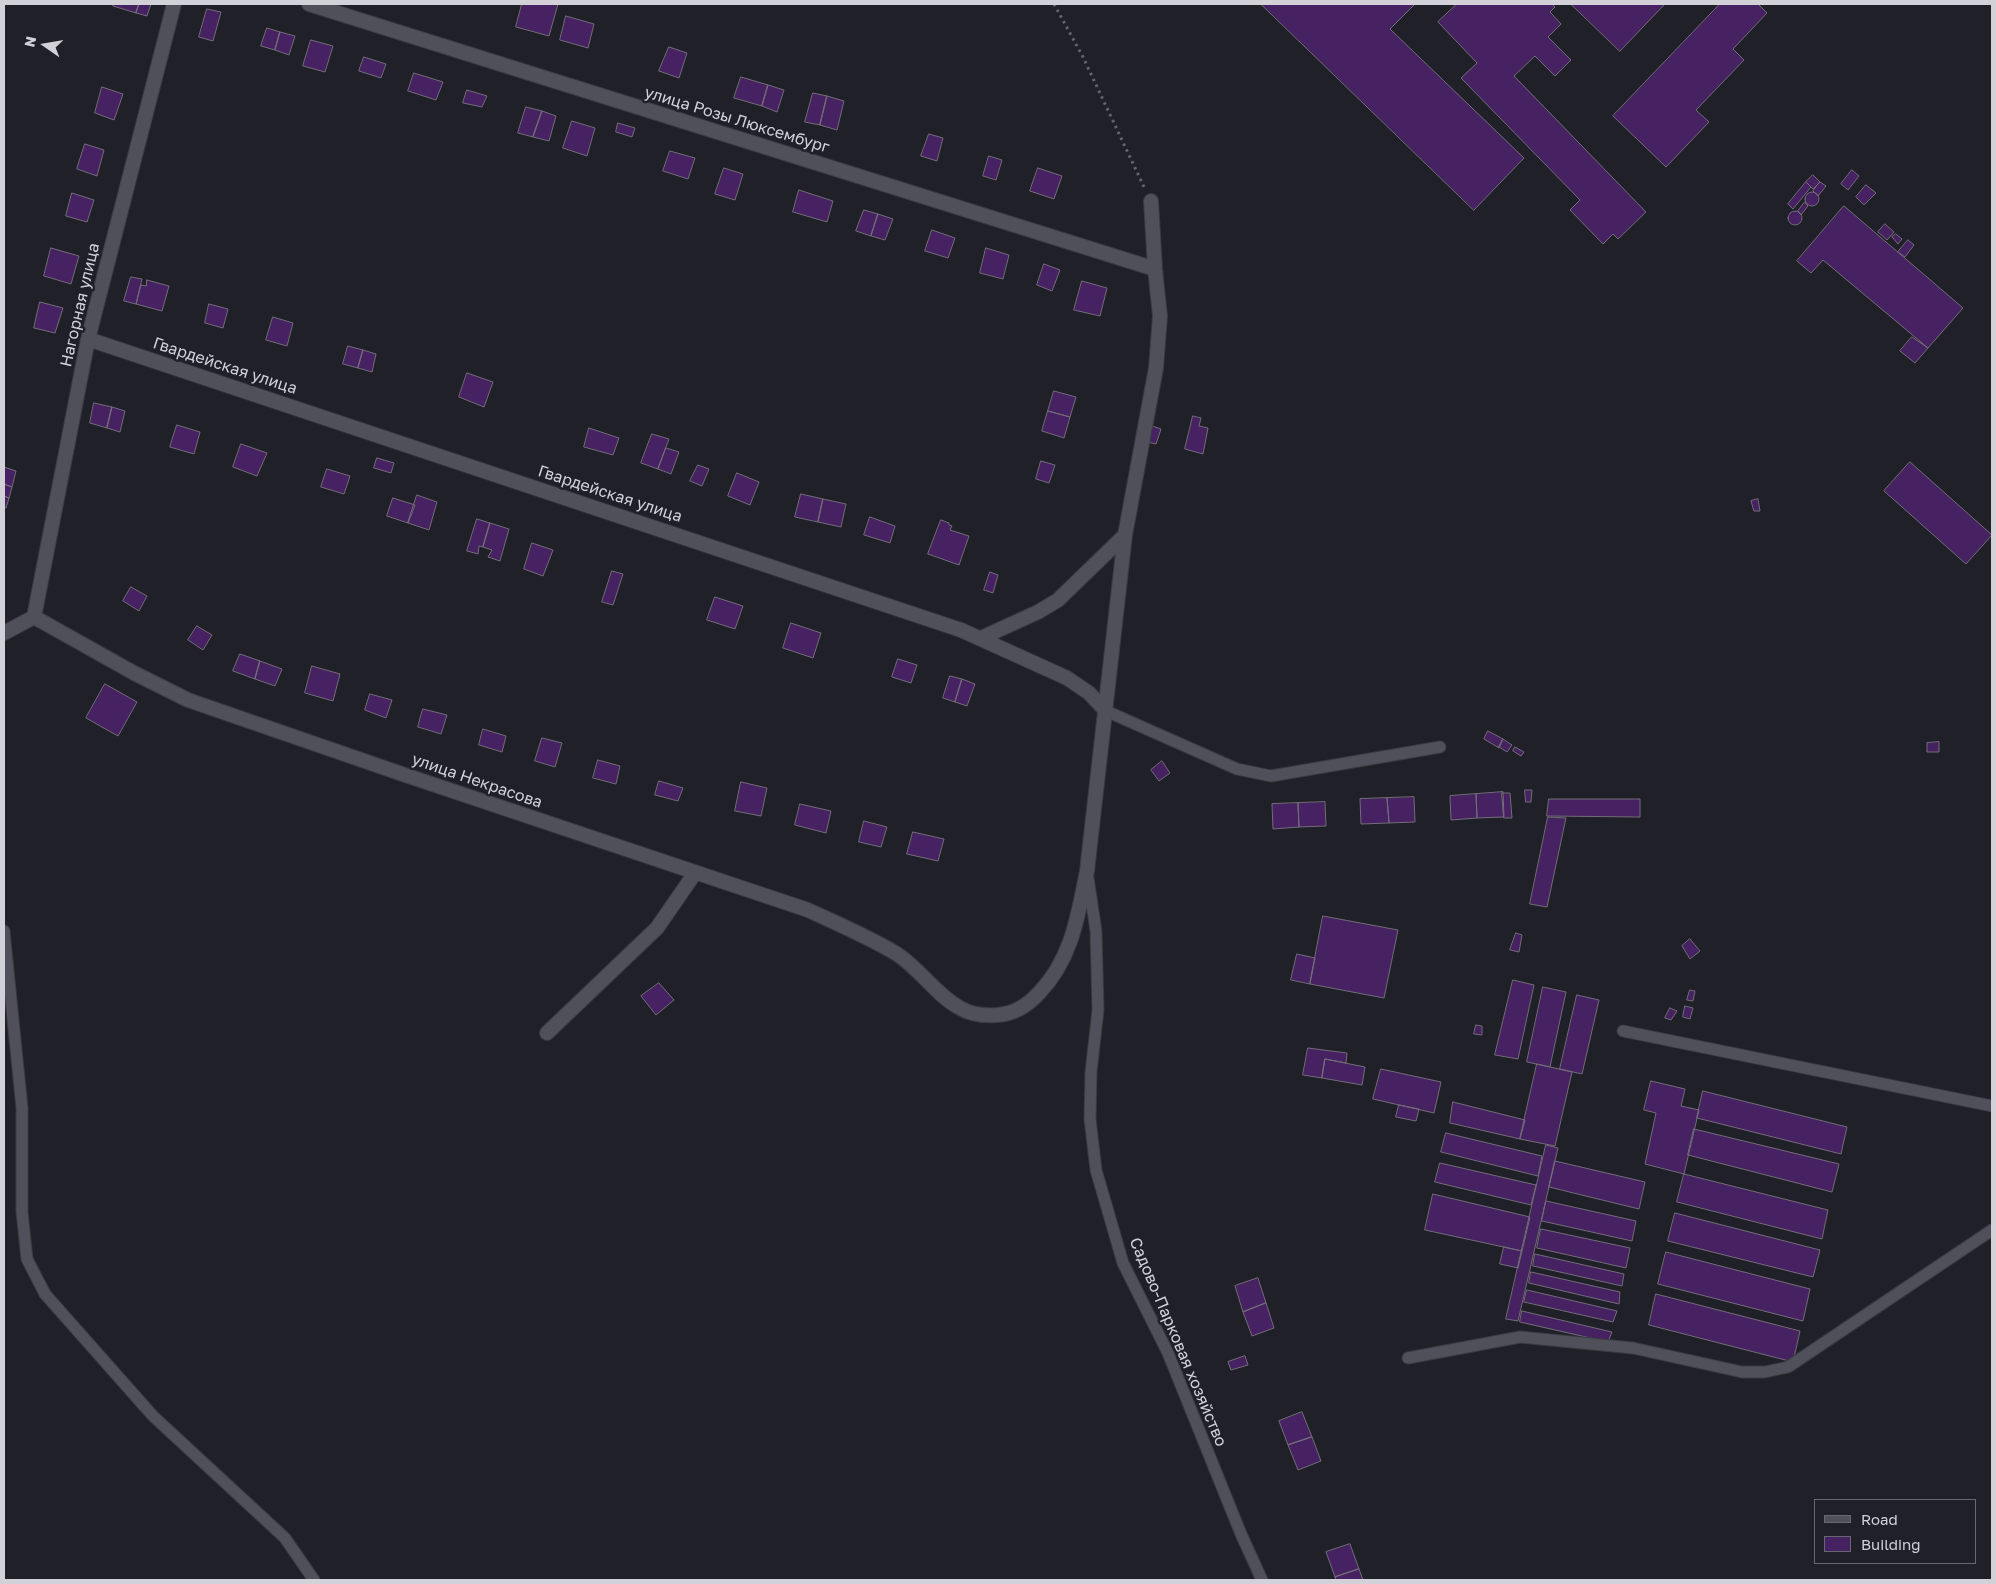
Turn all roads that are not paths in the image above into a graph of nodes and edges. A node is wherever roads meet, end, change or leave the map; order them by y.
1 (174, 4) edge
2 (309, 4) edge
3 (1151, 201) road end
4 (1154, 269) junction
5 (88, 339) junction
6 (1125, 536) junction
7 (34, 617) junction
8 (4, 633) edge
9 (980, 638) junction
10 (1106, 711) junction
11 (1440, 747) dead end
12 (1087, 871) junction
13 (695, 874) junction
14 (4, 931) edge
15 (1623, 1031) dead end
16 (547, 1033) dead end
17 (1992, 1106) edge
18 (1992, 1230) edge
19 (1408, 1358) dead end
20 (314, 1580) edge
21 (1262, 1580) edge

1 - 5 street, Нагорная улица
2 - 4 street, улица Розы Люксембург
3 - 4 street, улица Некрасова
4 - 6 street, улица Некрасова
5 - 7 street, Нагорная улица
5 - 9 street, Гвардейская улица
6 - 9 street
6 - 10 street, улица Некрасова
7 - 8 street
7 - 13 street, улица Некрасова
9 - 10 street, Гвардейская улица
10 - 11 lane
10 - 12 street, улица Некрасова
12 - 13 street, улица Некрасова
12 - 21 lane, Садово-Парковая хозяйство
13 - 16 street
14 - 20 lane
15 - 17 lane
18 - 19 lane

